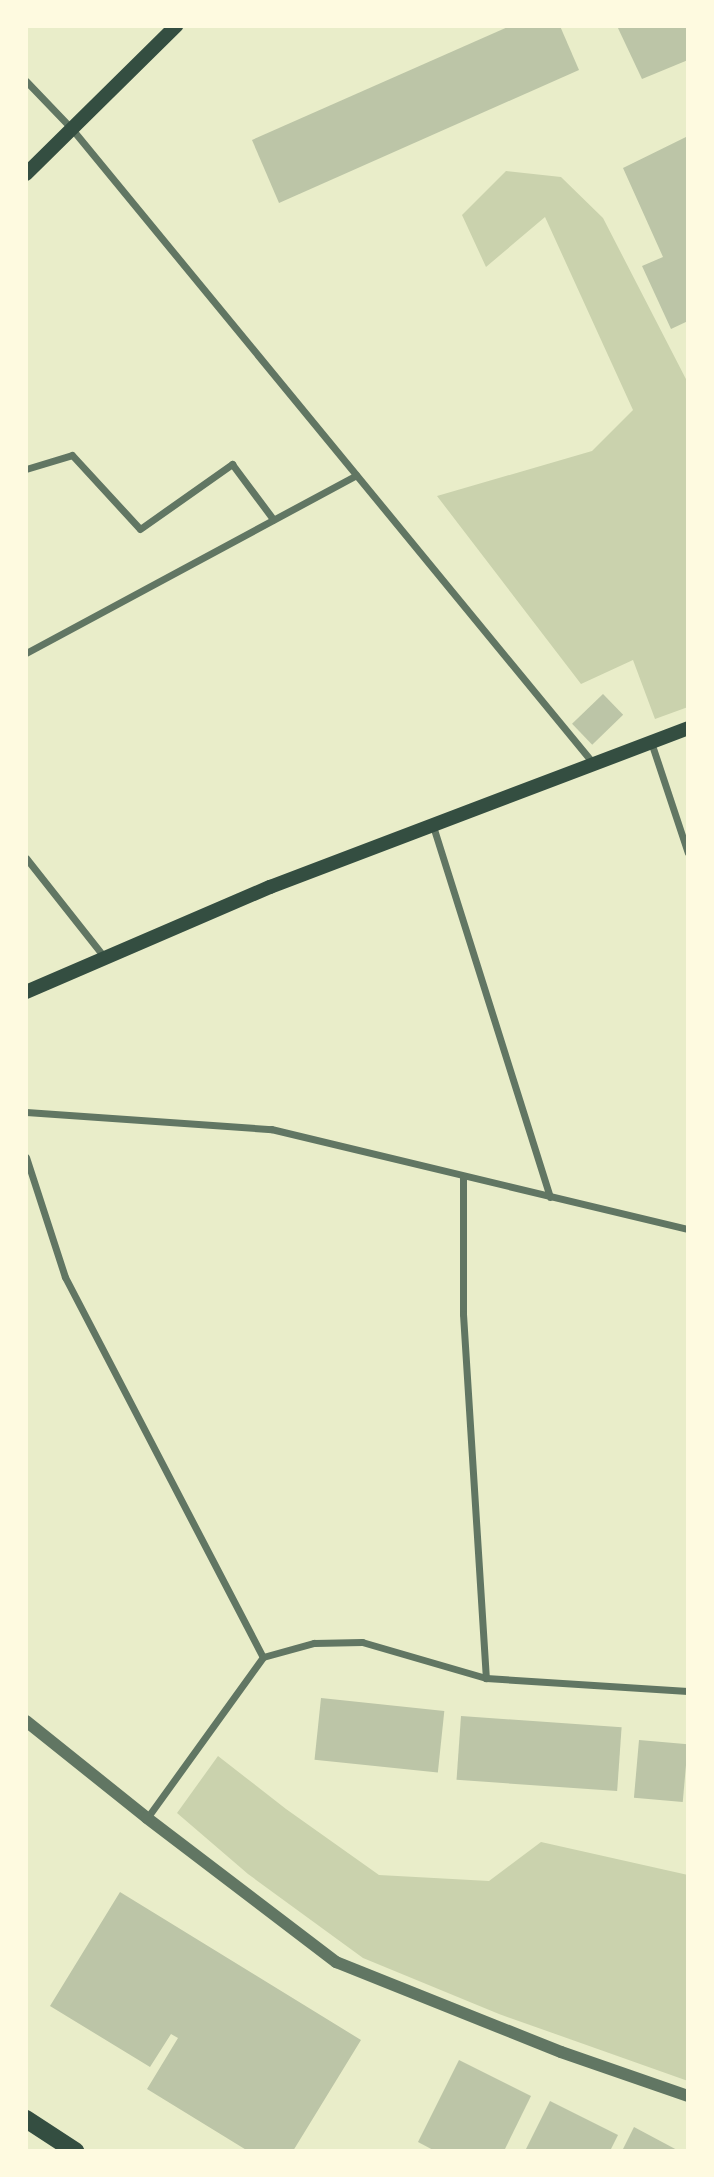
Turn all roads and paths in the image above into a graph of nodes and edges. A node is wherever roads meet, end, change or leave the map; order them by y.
1 (176, 26) edge
2 (26, 82) edge
3 (72, 129) junction
4 (26, 174) edge
5 (26, 469) edge
6 (356, 475) junction
7 (273, 519) junction
8 (26, 653) edge
9 (688, 728) edge
10 (651, 742) junction
11 (593, 764) junction
12 (433, 825) junction
13 (688, 853) edge
14 (26, 858) edge
15 (106, 958) junction
16 (26, 992) edge
17 (26, 1112) edge
18 (26, 1157) edge
19 (463, 1177) junction
20 (551, 1197) junction
21 (688, 1229) edge
22 (263, 1657) junction
23 (486, 1678) junction
24 (688, 1691) edge
25 (26, 1721) edge
26 (147, 1818) junction
27 (688, 2096) edge
28 (26, 2119) edge
29 (75, 2151) edge

1 - 3 main road
2 - 3 street
3 - 4 main road
3 - 6 street
5 - 7 street
6 - 7 street
6 - 11 street
7 - 8 street
9 - 10 main road
10 - 11 main road
10 - 13 street
11 - 12 main road
12 - 15 main road
12 - 20 street
14 - 15 street
15 - 16 main road
17 - 19 street
18 - 22 street
19 - 20 street
19 - 23 street
20 - 21 street
22 - 23 street
22 - 26 street
23 - 24 street
25 - 26 street
26 - 27 street
28 - 29 main road

